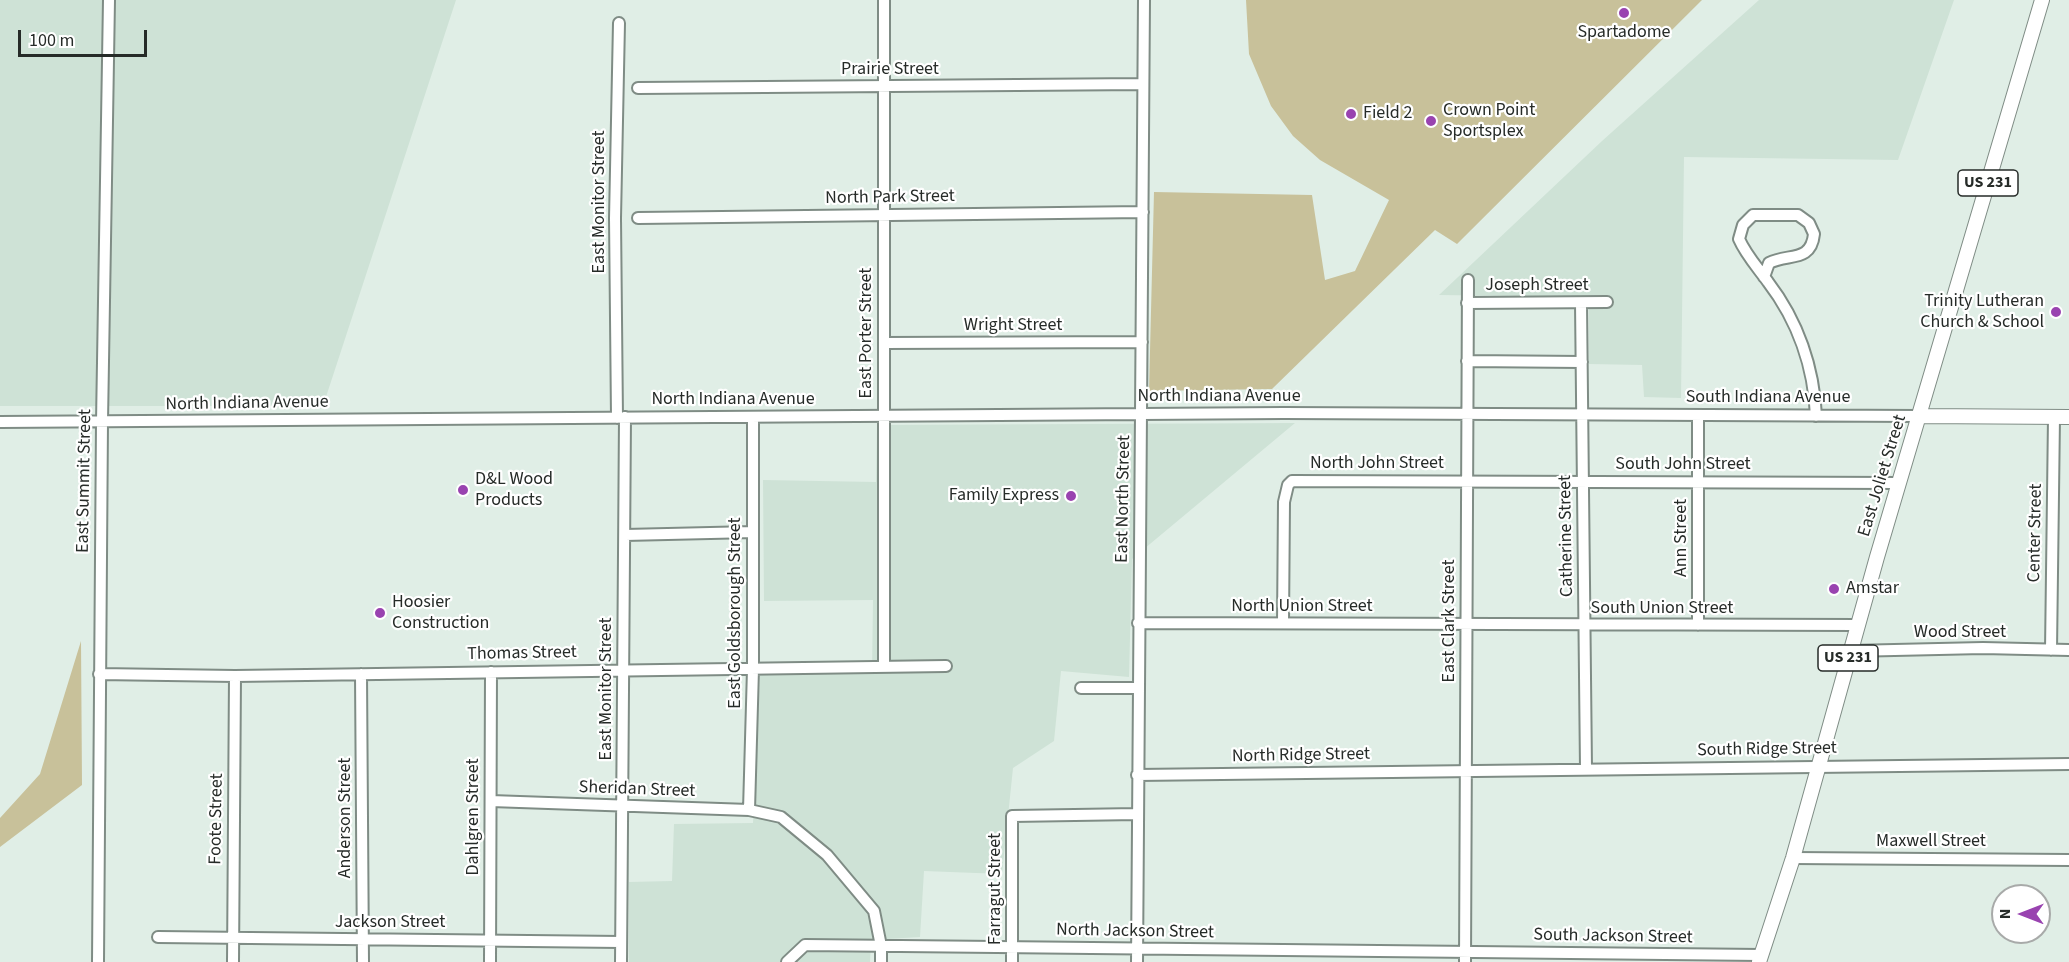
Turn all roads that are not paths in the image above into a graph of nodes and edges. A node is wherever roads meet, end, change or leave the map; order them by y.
1 (109, 0) edge
2 (884, 0) edge
3 (1144, 0) edge
4 (2042, 0) edge
5 (619, 23) dead end
6 (1143, 84) junction
7 (883, 86) junction
8 (638, 88) dead end
9 (1143, 212) junction
10 (884, 214) junction
11 (638, 218) dead end
12 (1764, 277) junction
13 (1468, 280) dead end
14 (1607, 302) dead end
15 (1467, 303) junction
16 (1581, 303) junction
17 (1142, 342) junction
18 (884, 343) junction
19 (1467, 361) junction
20 (1582, 362) junction
21 (1141, 414) junction
22 (1467, 414) junction
23 (1582, 415) junction
24 (884, 416) junction
25 (1698, 416) junction
26 (1816, 416) junction
27 (1919, 416) junction
28 (753, 417) junction
29 (2054, 417) junction
30 (2069, 417) edge
31 (621, 418) junction
32 (0, 422) edge
33 (102, 422) junction
34 (1467, 481) junction
35 (1583, 482) junction
36 (1698, 482) junction
37 (1899, 483) junction
38 (753, 532) junction
39 (625, 535) junction
40 (1138, 623) junction
41 (1283, 623) junction
42 (1466, 625) junction
43 (1584, 625) junction
44 (1698, 625) junction
45 (1858, 625) junction
46 (2051, 650) junction
47 (2069, 650) edge
48 (1850, 651) junction
49 (946, 666) dead end
50 (884, 667) junction
51 (623, 669) junction
52 (753, 669) junction
53 (491, 672) junction
54 (99, 674) junction
55 (361, 674) junction
56 (235, 676) junction
57 (1081, 688) dead end
58 (1138, 688) junction
59 (2069, 764) edge
60 (1817, 766) junction
61 (1586, 769) junction
62 (1466, 771) junction
63 (1137, 775) junction
64 (491, 801) junction
65 (622, 807) junction
66 (749, 810) junction
67 (1137, 814) junction
68 (1793, 858) junction
69 (2069, 860) edge
70 (233, 936) junction
71 (158, 937) dead end
72 (363, 940) junction
73 (490, 940) junction
74 (621, 942) junction
75 (881, 946) junction
76 (1012, 947) junction
77 (1137, 949) junction
78 (1465, 957) edge
79 (1760, 958) edge
80 (98, 962) edge
81 (232, 962) edge
82 (363, 962) edge
83 (490, 962) edge
84 (621, 962) edge
85 (787, 962) edge
86 (881, 962) edge
87 (1012, 962) edge
88 (1137, 962) edge

1 - 33 street, East Summit Street
2 - 7 street, East Porter Street
3 - 6 street, East North Street
4 - 27 main road, East Joliet Street / US 231
5 - 31 street, East Monitor Street
6 - 7 street, Prairie Street
6 - 9 street, East North Street
7 - 8 street, Prairie Street
7 - 10 street, East Porter Street
9 - 10 street, North Park Street
9 - 17 street, East North Street
10 - 11 street, North Park Street
10 - 18 street, East Porter Street
12 - 12 street
12 - 26 street
13 - 15 street, East Clark Street
14 - 16 street, Joseph Street
15 - 16 street, Joseph Street
15 - 19 street, East Clark Street
16 - 20 street, Catherine Street
17 - 18 street, Wright Street
17 - 21 street, East North Street
18 - 24 street, East Porter Street
19 - 20 street
19 - 22 street, East Clark Street
20 - 23 street, Catherine Street
21 - 22 street, North Indiana Avenue
21 - 24 street, North Indiana Avenue
21 - 40 street, East North Street
22 - 23 street, South Indiana Avenue
22 - 34 street, East Clark Street
23 - 25 street, South Indiana Avenue
23 - 35 street, Catherine Street
24 - 28 street, North Indiana Avenue
24 - 50 street, East Porter Street
25 - 26 street, South Indiana Avenue
25 - 36 street, Ann Street
26 - 27 street, South Indiana Avenue
27 - 29 main road, South Indiana Avenue
27 - 37 main road, East Joliet Street / US 231
28 - 31 street, North Indiana Avenue
28 - 38 street, East Goldsborough Street
29 - 30 main road, South Indiana Avenue
29 - 46 street, Center Street
31 - 33 street, North Indiana Avenue
31 - 39 street, East Monitor Street
32 - 33 street, North Indiana Avenue
33 - 54 street, East Summit Street
34 - 35 street, South John Street
34 - 41 street, North John Street
34 - 42 street, East Clark Street
35 - 36 street, South John Street
35 - 43 street, Catherine Street
36 - 37 street, South John Street
36 - 44 street, Ann Street
37 - 45 main road, East Joliet Street / US 231
38 - 39 street
38 - 52 street, East Goldsborough Street
39 - 51 street, East Monitor Street
40 - 41 street, North Union Street
40 - 58 street, East North Street
41 - 42 street, North Union Street
42 - 43 street, South Union Street
42 - 62 street, East Clark Street
43 - 44 street, South Union Street
43 - 61 street, Catherine Street
44 - 45 street, South Union Street
45 - 48 main road, East Joliet Street / US 231
46 - 47 street, Wood Street
46 - 48 street, Wood Street
48 - 60 main road, East Joliet Street / US 231
49 - 50 street, Thomas Street
50 - 52 street, Thomas Street
51 - 52 street, Thomas Street
51 - 53 street, Thomas Street
51 - 65 street, East Monitor Street
52 - 66 street, East Goldsborough Street
53 - 55 street, Thomas Street
53 - 64 street, Dahlgren Street
54 - 56 street, Thomas Street
54 - 80 street, East Summit Street
55 - 56 street, Thomas Street
55 - 72 street, Anderson Street
56 - 70 street, Foote Street
57 - 58 street
58 - 63 street, East North Street
59 - 60 street, South Ridge Street
60 - 61 street, South Ridge Street
60 - 68 main road, East Joliet Street / US 231
61 - 62 street, South Ridge Street
62 - 63 street, North Ridge Street
62 - 78 street, East Clark Street
63 - 67 street, East North Street
64 - 65 street, Sheridan Street
64 - 73 street, Dahlgren Street
65 - 66 street, Sheridan Street
65 - 74 street, East Monitor Street
66 - 75 street, Sheridan Street
67 - 76 street, Farragut Street
67 - 77 street, East North Street
68 - 69 street, Maxwell Street
68 - 79 main road, East Joliet Street / US 231
70 - 71 street, Jackson Street
70 - 72 street, Jackson Street
70 - 81 street, Foote Street
72 - 73 street, Jackson Street
72 - 82 street, Anderson Street
73 - 74 street, Jackson Street
73 - 83 street, Dahlgren Street
74 - 84 street, East Monitor Street
75 - 76 street, North Jackson Street
75 - 85 street, North Jackson Street
75 - 86 street
76 - 77 street, North Jackson Street
76 - 87 street, Farragut Street
77 - 78 street, North Jackson Street
77 - 88 street, East North Street
78 - 79 street, South Jackson Street

